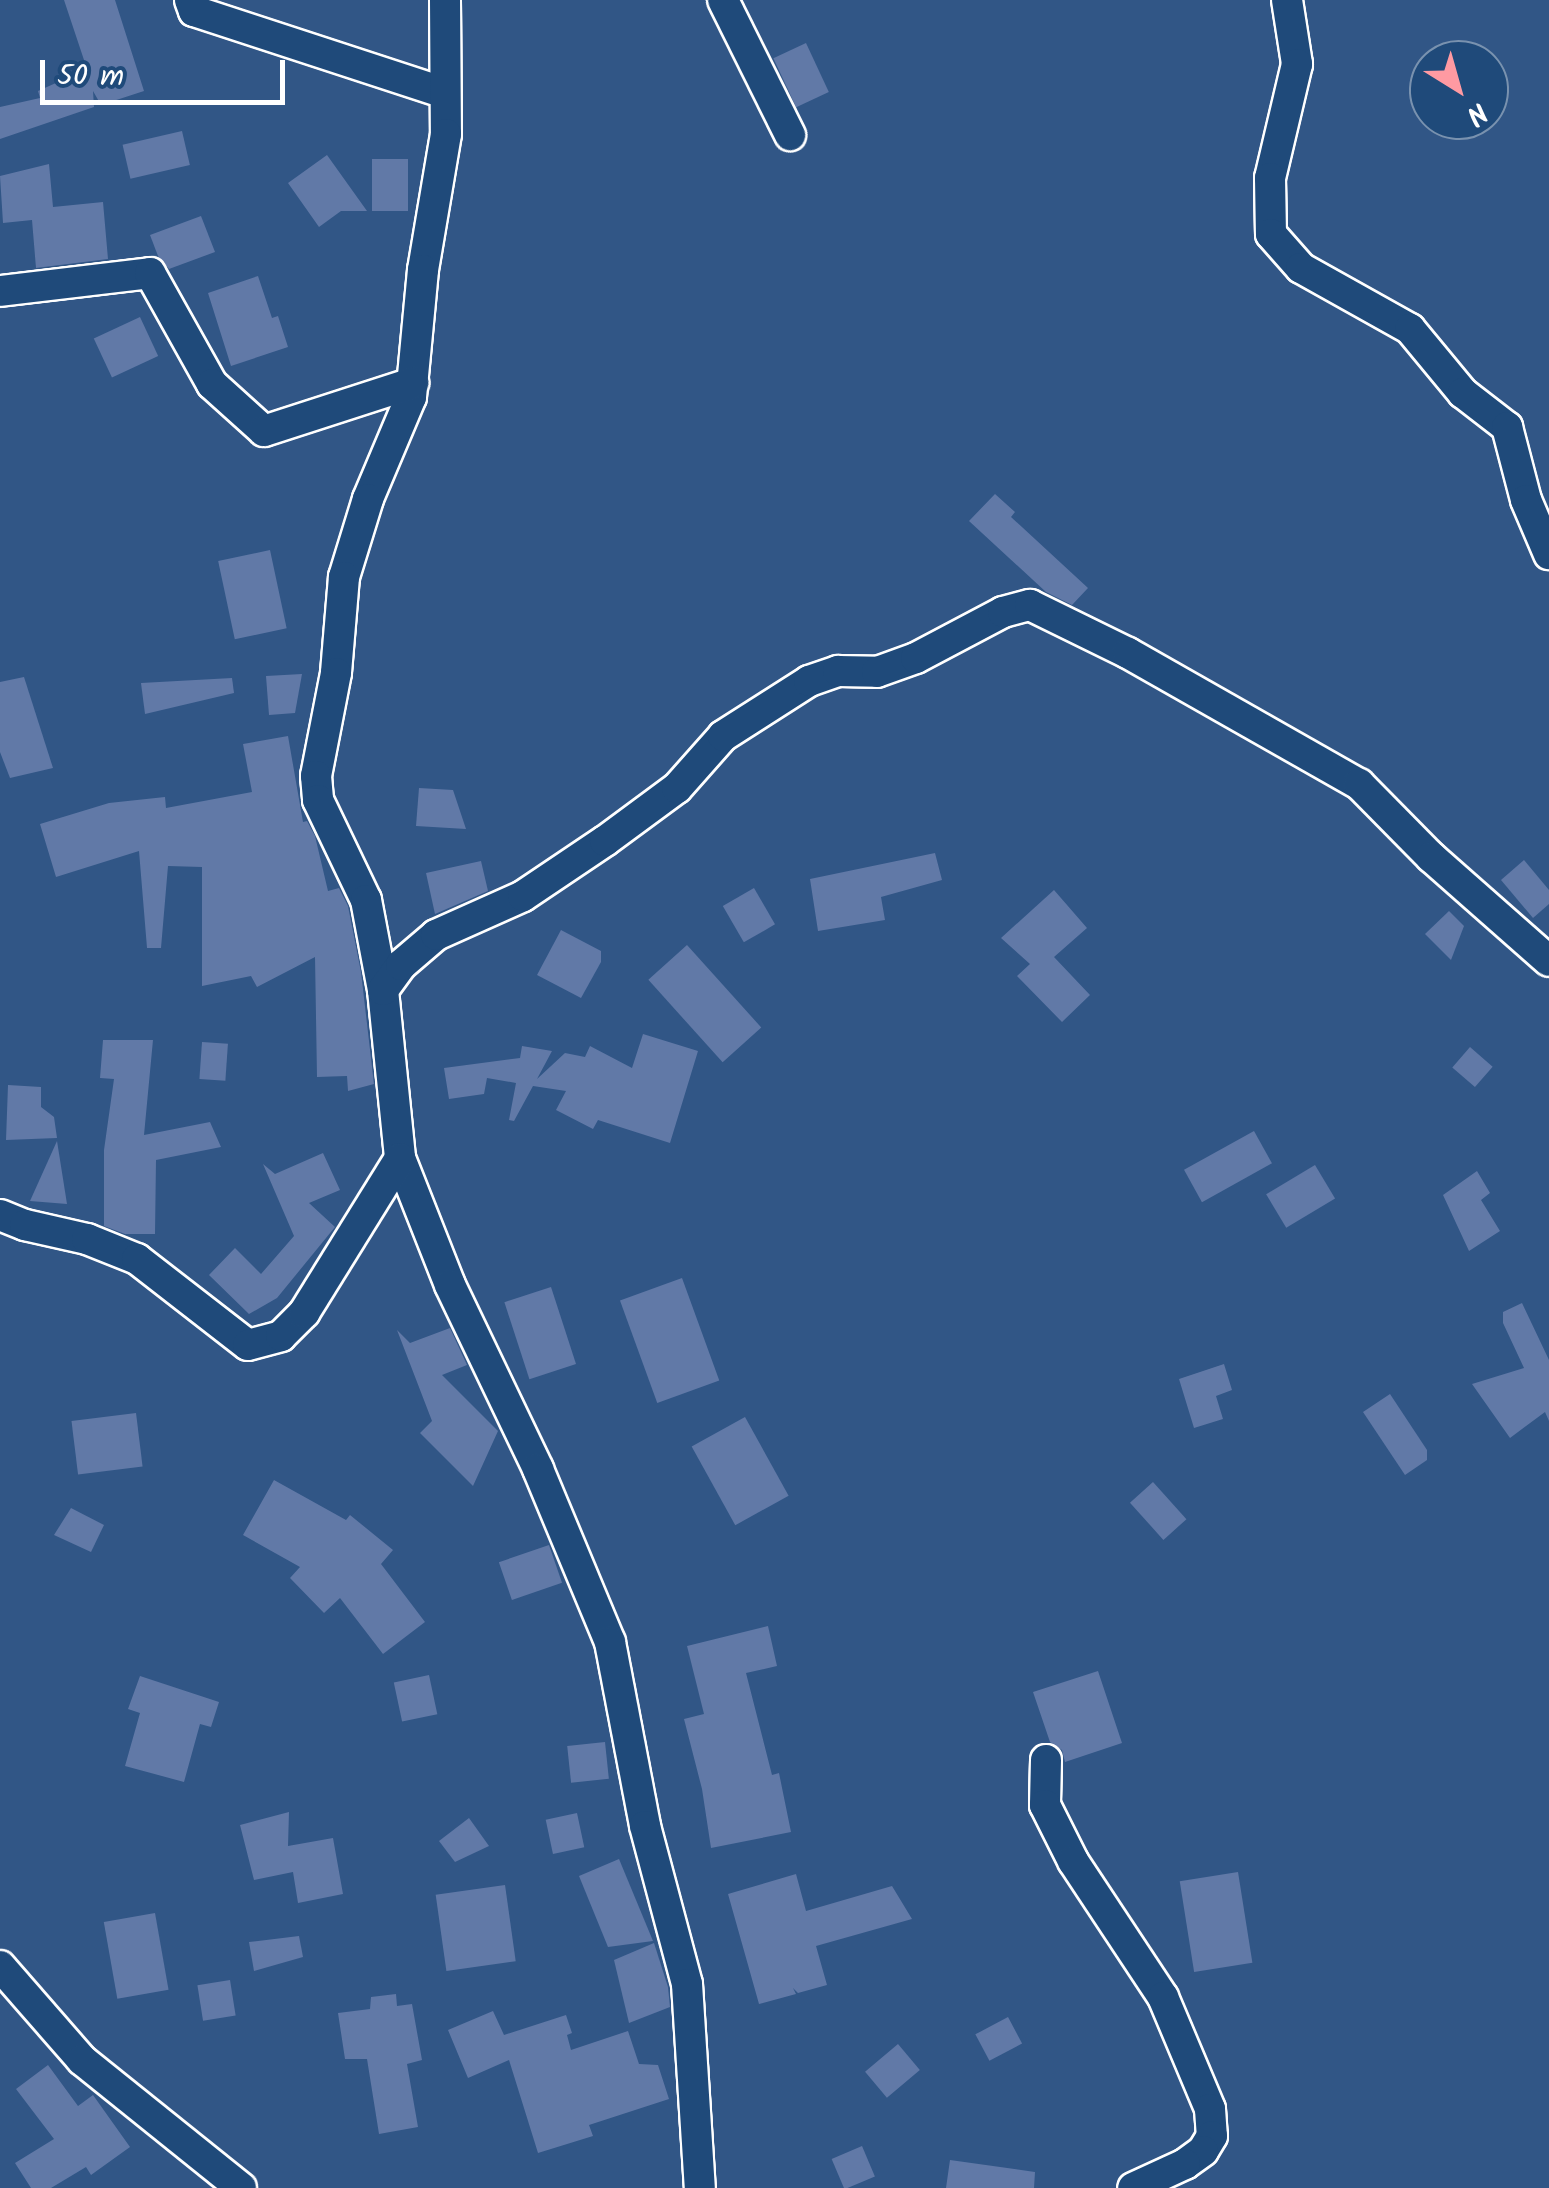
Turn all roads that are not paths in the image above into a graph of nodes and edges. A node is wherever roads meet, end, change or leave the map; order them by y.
1 (190, 0) edge
2 (445, 0) edge
3 (722, 0) edge
4 (1287, 0) edge
5 (446, 93) junction
6 (790, 135) dead end
7 (0, 291) edge
8 (413, 384) junction
9 (1549, 554) edge
10 (1549, 961) edge
11 (383, 990) junction
12 (400, 1158) junction
13 (0, 1215) edge
14 (1046, 1760) dead end
15 (0, 1966) edge
16 (242, 2188) edge
17 (700, 2188) edge
18 (1133, 2188) edge

1 - 5 street
2 - 5 street
3 - 6 street
4 - 9 street
5 - 8 street
7 - 8 street
8 - 11 street
10 - 11 street
11 - 12 street
12 - 13 street
12 - 17 street
14 - 18 street
15 - 16 street

